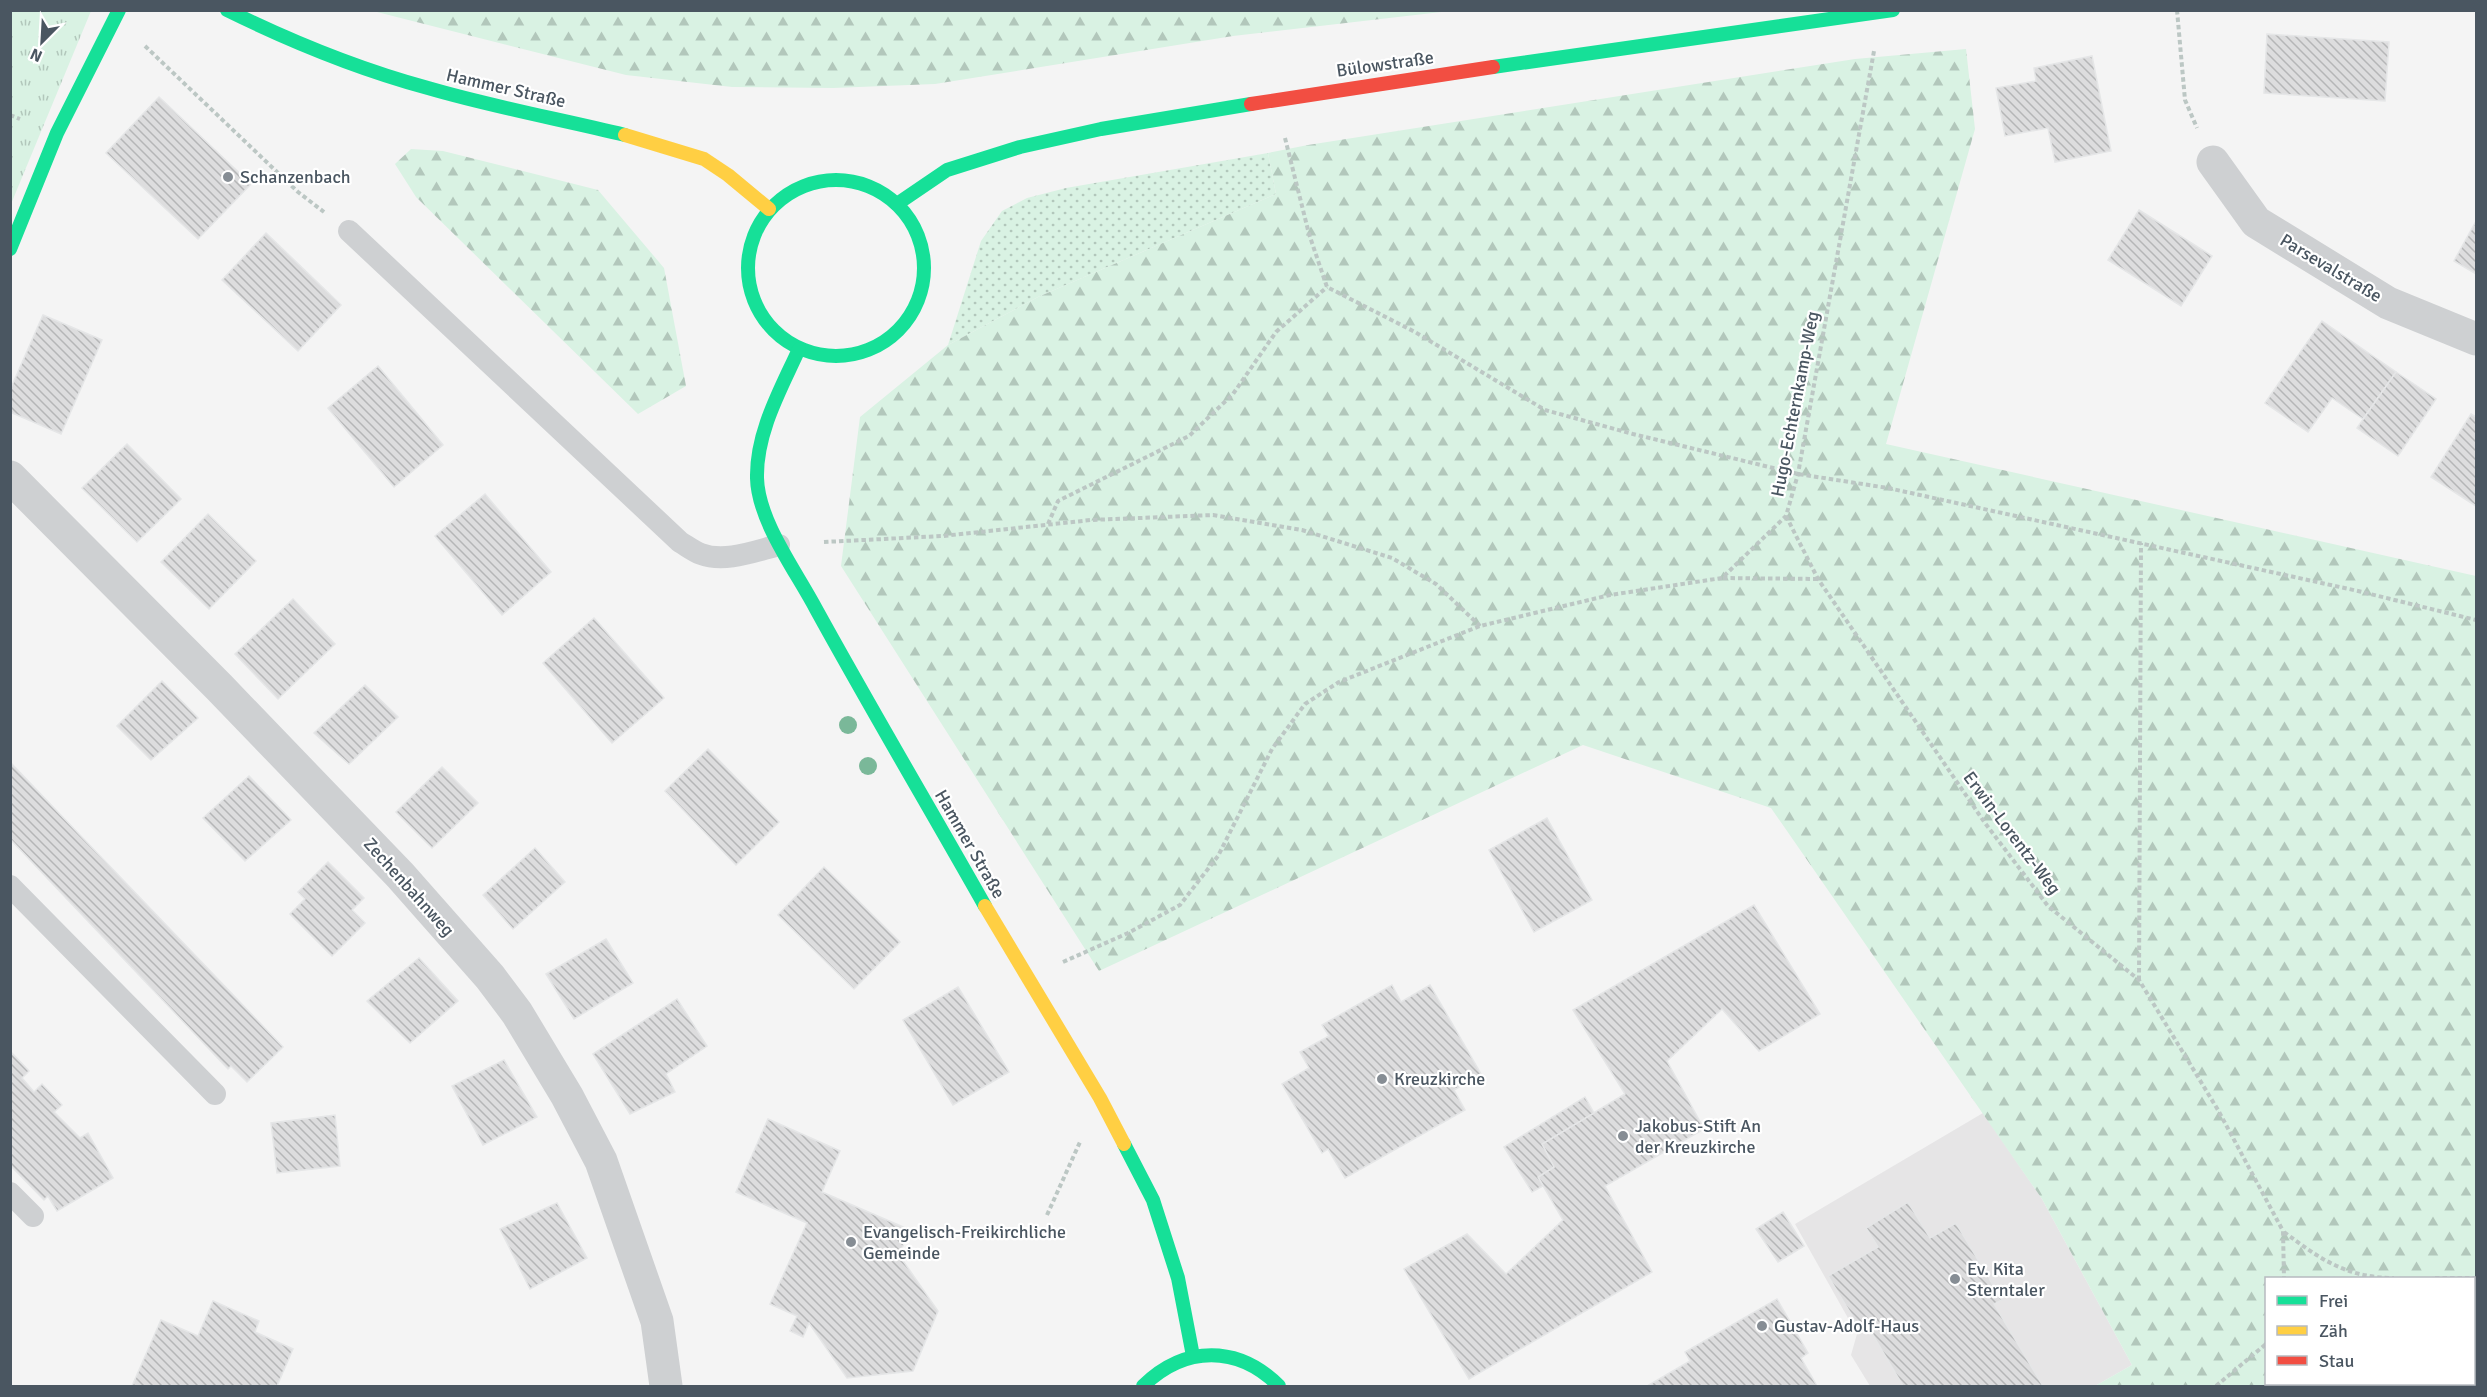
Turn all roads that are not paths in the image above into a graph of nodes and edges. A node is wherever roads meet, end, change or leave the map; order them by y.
1 (227, 10) edge
2 (1893, 10) edge
3 (117, 14) edge
4 (2212, 162) road end
5 (897, 204) junction
6 (769, 209) junction
7 (349, 231) road end
8 (10, 249) edge
9 (2476, 339) edge
10 (799, 349) junction
11 (10, 477) edge
12 (779, 545) junction
13 (10, 886) edge
14 (214, 1094) dead end
15 (10, 1192) edge
16 (33, 1216) dead end
17 (1193, 1356) junction
18 (666, 1386) edge
19 (1143, 1386) edge
20 (1279, 1386) edge

1 - 6 main road, Hammer Straße
2 - 5 main road, Bülowstraße
3 - 8 main road
4 - 9 street, Parsevalstraße
5 - 6 main road
5 - 10 main road
6 - 10 main road
7 - 12 lane
10 - 12 main road, Hammer Straße
11 - 18 street, Zechenbahnweg
12 - 17 main road, Hammer Straße
13 - 14 lane
15 - 16 lane
17 - 19 main road
17 - 20 main road

